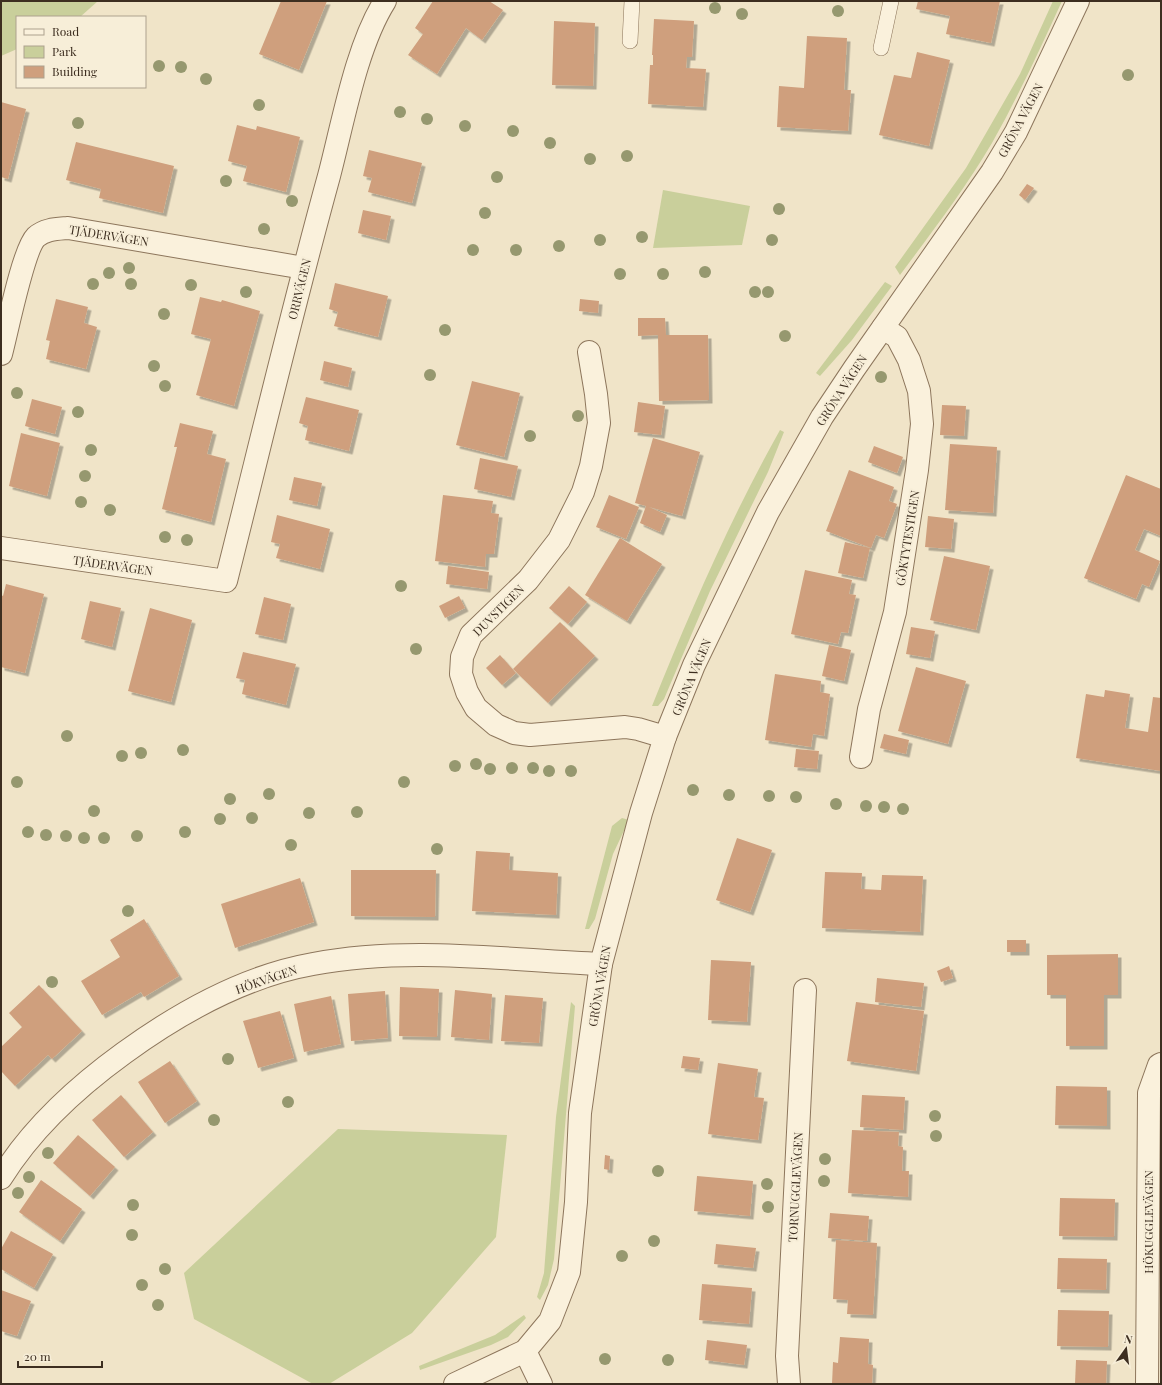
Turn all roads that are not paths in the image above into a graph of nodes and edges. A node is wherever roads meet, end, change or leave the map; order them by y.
1 (385, 1) edge
2 (632, 1) edge
3 (891, 1) edge
4 (1078, 1) edge
5 (630, 41) dead end
6 (881, 48) dead end
7 (304, 268) junction
8 (883, 328) junction
9 (589, 352) dead end
10 (1, 354) edge
11 (1, 548) edge
12 (226, 581) joint
13 (665, 737) junction
14 (861, 757) dead end
15 (601, 964) junction
16 (805, 990) dead end
17 (1161, 1064) edge
18 (1, 1178) edge
19 (525, 1351) junction
20 (455, 1384) edge
21 (541, 1384) edge
22 (789, 1384) edge
23 (1147, 1384) edge

1 - 7 street, ORRVÄGEN
2 - 5 lane
3 - 6 lane
4 - 8 street, GRÖNA VÄGEN
7 - 10 street, TJÄDERVÄGEN
7 - 12 street, ORRVÄGEN
8 - 13 street, GRÖNA VÄGEN
8 - 14 street, GÖKTYTESTIGEN
9 - 13 street, DUVSTIGEN
11 - 12 street, TJÄDERVÄGEN
13 - 15 street, GRÖNA VÄGEN
15 - 18 street, HÖKVÄGEN
15 - 19 street, GRÖNA VÄGEN
16 - 22 street, TORNUGGLEVÄGEN
17 - 23 street, HÖKUGGLEVÄGEN
19 - 20 street, GRÖNA VÄGEN
19 - 21 street

